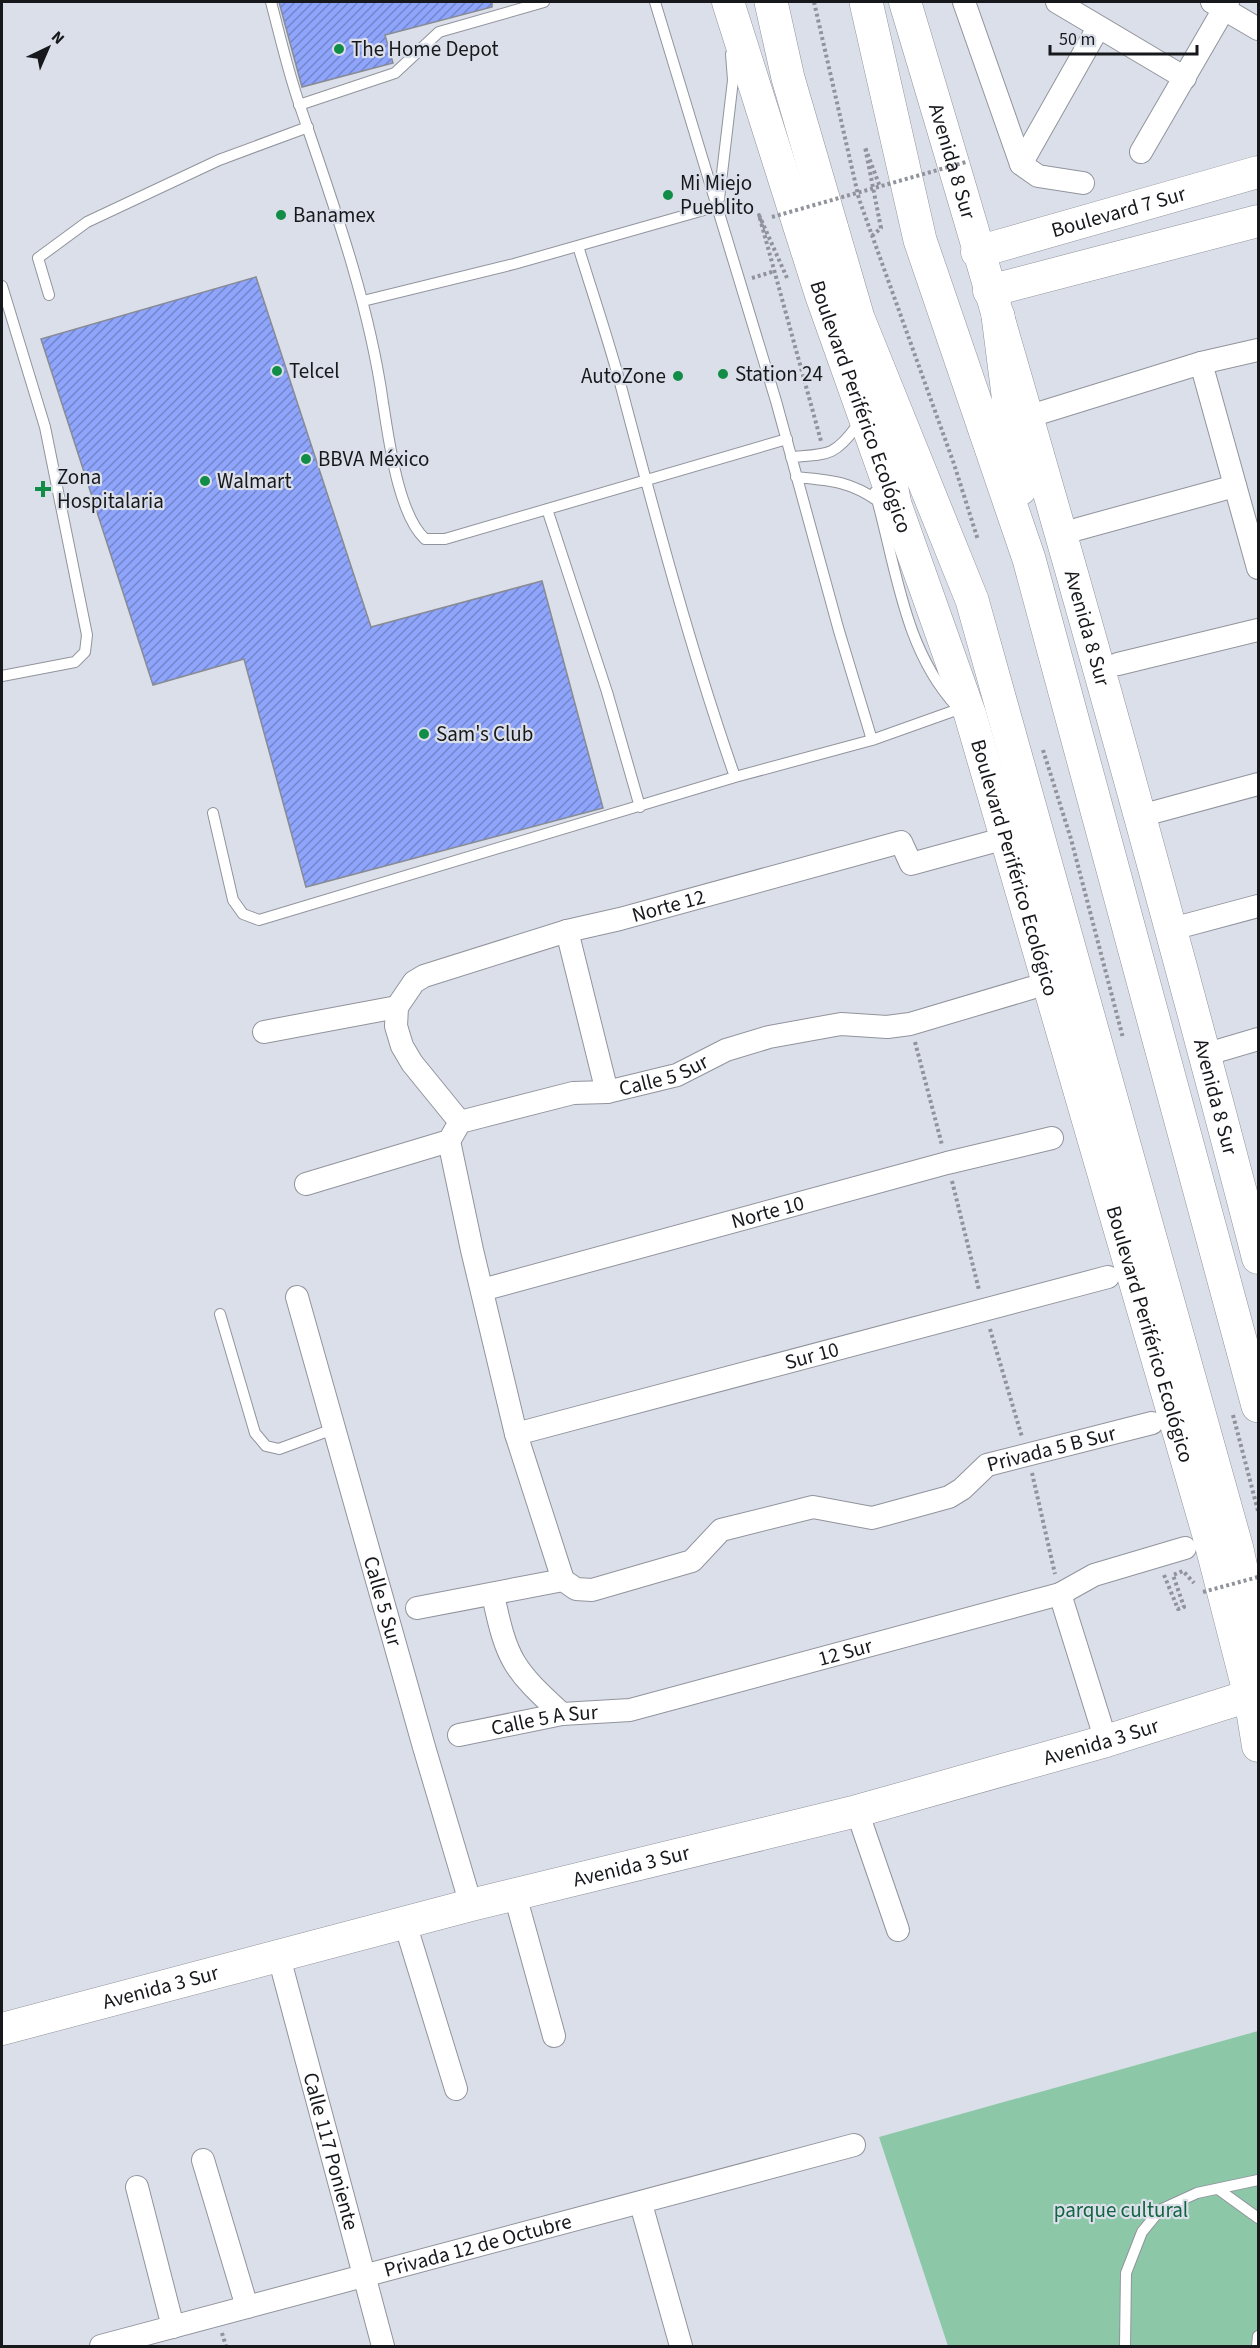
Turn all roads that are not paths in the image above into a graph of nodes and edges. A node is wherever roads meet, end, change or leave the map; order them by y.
1 (271, 2) edge
2 (544, 2) edge
3 (655, 2) edge
4 (771, 2) edge
5 (866, 2) edge
6 (905, 2) edge
7 (964, 2) edge
8 (1057, 2) edge
9 (728, 4) edge
10 (1221, 4) edge
11 (1098, 28) junction
12 (1258, 29) edge
13 (1185, 78) junction
14 (299, 105) junction
15 (308, 127) junction
16 (1141, 152) dead end
17 (1021, 164) junction
18 (1258, 172) edge
19 (1083, 183) dead end
20 (718, 206) junction
21 (1258, 221) edge
22 (578, 246) junction
23 (977, 252) junction
24 (2, 286) edge
25 (50, 295) dead end
26 (821, 295) junction
27 (363, 302) junction
28 (993, 303) junction
29 (858, 318) junction
30 (1258, 350) edge
31 (1201, 363) junction
32 (1027, 417) junction
33 (856, 427) junction
34 (787, 439) junction
35 (862, 448) dead end
36 (792, 458) junction
37 (796, 477) junction
38 (644, 482) junction
39 (1244, 493) edge
40 (881, 494) junction
41 (547, 509) junction
42 (1060, 534) junction
43 (1029, 559) junction
44 (1258, 568) edge
45 (1258, 630) edge
46 (1118, 664) dead end
47 (2, 676) edge
48 (964, 712) junction
49 (873, 740) junction
50 (735, 777) junction
51 (1258, 783) edge
52 (640, 807) junction
53 (213, 813) dead end
54 (1140, 816) junction
55 (1006, 838) junction
56 (1258, 906) edge
57 (1172, 929) junction
58 (567, 931) junction
59 (1030, 988) dead end
60 (397, 1007) junction
61 (264, 1032) dead end
62 (1258, 1039) edge
63 (1204, 1055) junction
64 (607, 1092) junction
65 (455, 1132) junction
66 (1052, 1138) dead end
67 (1248, 1178) edge
68 (306, 1184) dead end
69 (1258, 1258) edge
70 (1108, 1277) dead end
71 (482, 1290) junction
72 (297, 1297) dead end
73 (220, 1314) dead end
74 (1258, 1406) edge
75 (1152, 1423) dead end
76 (336, 1428) junction
77 (516, 1434) junction
78 (1185, 1548) dead end
79 (563, 1580) junction
80 (1060, 1594) junction
81 (493, 1595) junction
82 (417, 1608) dead end
83 (1258, 1650) edge
84 (1254, 1695) edge
85 (630, 1710) joint
86 (562, 1714) junction
87 (459, 1736) dead end
88 (1106, 1741) junction
89 (1258, 1746) edge
90 (857, 1811) junction
91 (515, 1894) junction
92 (471, 1905) junction
93 (405, 1923) junction
94 (898, 1930) dead end
95 (279, 1957) junction
96 (2, 2030) edge
97 (554, 2036) dead end
98 (456, 2089) dead end
99 (854, 2145) dead end
100 (203, 2160) dead end
101 (1258, 2180) edge
102 (137, 2187) dead end
103 (1218, 2189) junction
104 (640, 2204) junction
105 (1258, 2218) edge
106 (364, 2278) junction
107 (247, 2307) junction
108 (173, 2327) junction
109 (1258, 2336) edge
110 (102, 2346) edge
111 (383, 2346) edge
112 (681, 2346) edge
113 (1125, 2346) edge
114 (1257, 2346) edge

1 - 14 lane
2 - 14 lane
3 - 20 lane
4 - 29 highway, Boulevard Periférico Ecológico
5 - 43 highway
6 - 23 street, Avenida 8 Sur
7 - 17 street
8 - 11 street
9 - 20 lane
9 - 26 street, Boulevard Periférico Ecológico
10 - 12 street
10 - 13 street
11 - 13 street
11 - 17 street
13 - 16 street
14 - 15 lane
15 - 25 lane
15 - 27 lane
17 - 19 street
18 - 23 street, Boulevard 7 Sur
20 - 22 lane
20 - 34 lane
21 - 28 street, Boulevard 7 Sur
22 - 27 lane
22 - 38 lane
23 - 28 street, Avenida 8 Sur
24 - 47 lane
26 - 33 lane
26 - 40 street, Boulevard Periférico Ecológico
27 - 41 lane
28 - 32 street, Avenida 8 Sur
28 - 43 highway
29 - 40 highway
29 - 83 highway, Boulevard Periférico Ecológico
30 - 31 street
31 - 32 street
31 - 39 street
32 - 42 street, Avenida 8 Sur
33 - 35 lane
33 - 36 lane
34 - 36 lane
34 - 38 lane
36 - 37 lane
37 - 40 lane
37 - 49 lane
38 - 41 lane
38 - 50 lane
39 - 42 street
39 - 44 street
40 - 48 street, Boulevard Periférico Ecológico
41 - 52 lane
42 - 54 street, Avenida 8 Sur
43 - 74 highway
45 - 46 street
48 - 49 lane
48 - 55 street, Boulevard Periférico Ecológico
49 - 50 lane
50 - 52 lane
51 - 54 street
52 - 53 lane
54 - 57 street, Avenida 8 Sur
55 - 58 street, Norte 12
55 - 84 street, Boulevard Periférico Ecológico
56 - 57 street
57 - 63 street, Avenida 8 Sur
58 - 60 street, Norte 12
58 - 64 street
59 - 64 street, Calle 5 Sur
60 - 61 street
60 - 65 street
62 - 63 street
63 - 67 street, Avenida 8 Sur
64 - 65 street, Calle 5 Sur
65 - 68 street, Calle 5 Sur
65 - 71 street
66 - 71 street, Norte 10
67 - 69 street, Avenida 8 Sur
70 - 77 street, Sur 10
71 - 77 street
72 - 76 street, Calle 5 Sur
73 - 76 lane
75 - 79 street, Privada 5 B Sur
76 - 92 street, Calle 5 Sur
77 - 79 street
78 - 80 street, 12 Sur
79 - 81 street
80 - 85 street, 12 Sur
80 - 88 street
81 - 82 street
81 - 86 street
84 - 88 street, Avenida 3 Sur
84 - 89 street, Boulevard Periférico Ecológico
85 - 86 street, Calle 5 A Sur
86 - 87 street, Calle 5 A Sur
88 - 90 street, Avenida 3 Sur
90 - 91 street, Avenida 3 Sur
90 - 94 street
91 - 92 street, Avenida 3 Sur
91 - 97 street
92 - 93 street, Avenida 3 Sur
93 - 95 street, Avenida 3 Sur
93 - 98 street
95 - 96 street, Avenida 3 Sur
95 - 106 street, Calle 117 Poniente
99 - 104 street, Privada 12 de Octubre
100 - 107 street
101 - 103 lane
102 - 108 street
103 - 105 lane
103 - 113 lane
104 - 106 street, Privada 12 de Octubre
104 - 112 street
106 - 107 street, Privada 12 de Octubre
106 - 111 street, Calle 117 Poniente
107 - 108 street, Privada 12 de Octubre
108 - 110 street, Privada 12 de Octubre
109 - 114 lane

